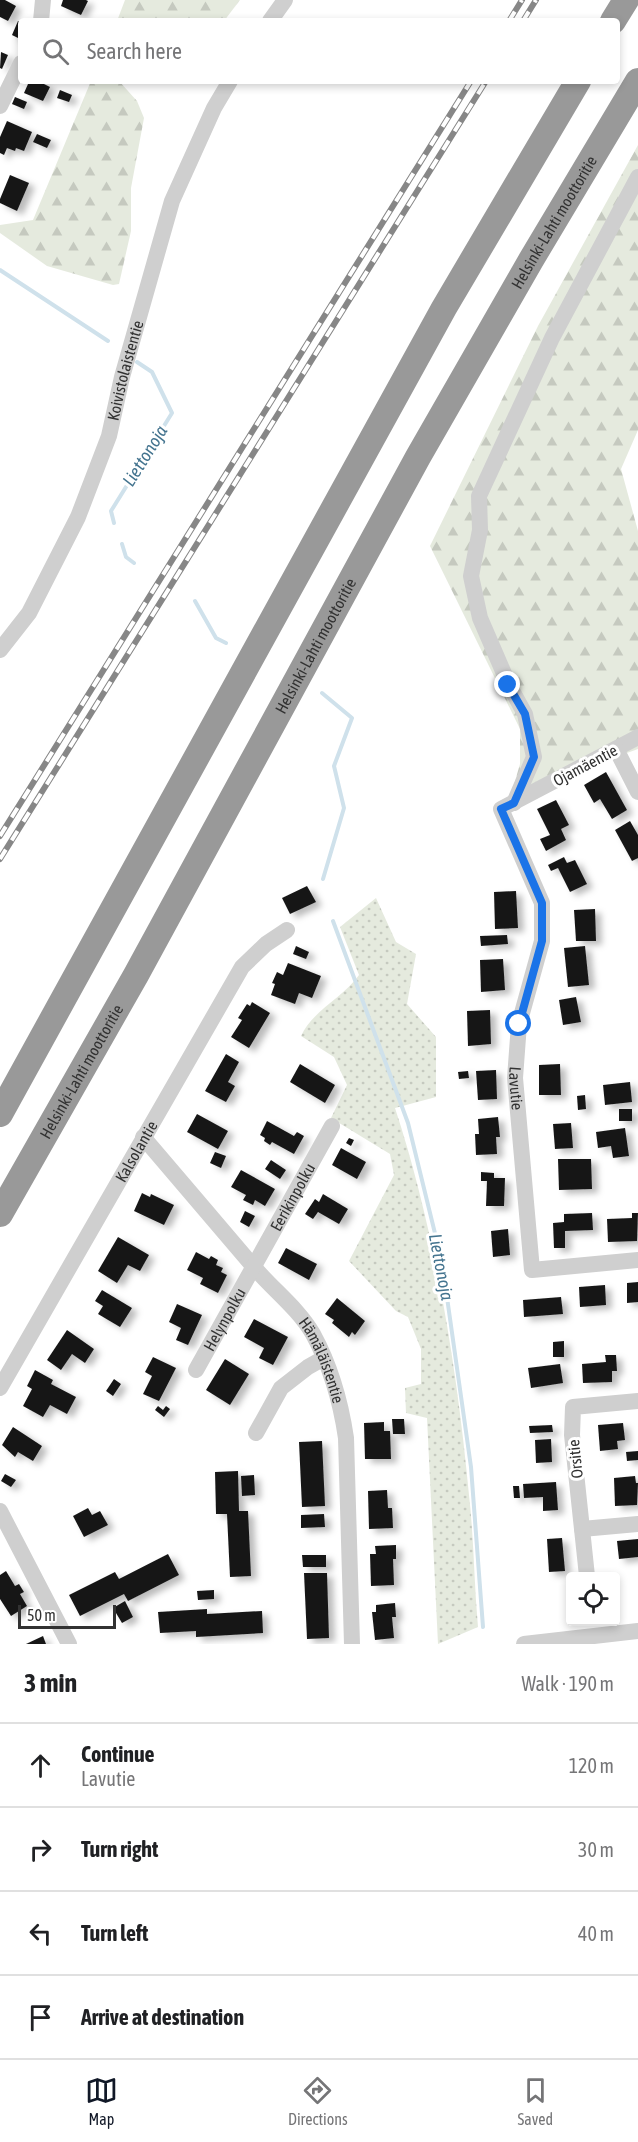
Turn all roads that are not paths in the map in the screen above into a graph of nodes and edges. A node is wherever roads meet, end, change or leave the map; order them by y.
1 (44, 0) edge
2 (285, 0) edge
3 (626, 0) edge
4 (41, 18) edge
5 (272, 18) edge
6 (616, 18) edge
7 (18, 69) edge
8 (638, 81) edge
9 (228, 84) edge
10 (576, 84) edge
11 (0, 106) edge
12 (638, 177) edge
13 (0, 650) edge
14 (638, 737) edge
15 (616, 748) junction
16 (638, 792) edge
17 (507, 806) junction
18 (287, 930) dead end
19 (0, 1114) edge
20 (332, 1126) dead end
21 (143, 1137) junction
22 (0, 1214) edge
23 (638, 1260) edge
24 (254, 1268) junction
25 (324, 1358) junction
26 (196, 1370) dead end
27 (0, 1388) edge
28 (638, 1401) edge
29 (256, 1434) dead end
30 (0, 1511) edge
31 (638, 1524) edge
32 (582, 1529) junction
33 (587, 1572) edge
34 (638, 1630) edge
35 (594, 1633) edge
36 (69, 1644) edge
37 (352, 1644) edge
38 (524, 1644) edge

1 - 4 street
2 - 5 street
3 - 6 highway
7 - 11 street
8 - 22 highway, Helsinki-Lahti moottoritie
9 - 13 street, Koivistolaistentie
10 - 19 highway
12 - 17 street
14 - 15 street, Ojamäentie
15 - 16 street
15 - 17 street, Ojamäentie
17 - 23 street, Lavutie
18 - 21 street, Kalsolantie
20 - 24 street, Eerikinpolku
21 - 24 street, Hämäläistentie
21 - 27 street, Kalsolantie
24 - 25 street, Hämäläistentie
24 - 26 street, Helynpolku
25 - 29 street
25 - 37 street, Hämäläistentie
28 - 32 street, Orsitie
30 - 36 street
31 - 32 street
32 - 33 street, Orsitie
34 - 35 street
35 - 38 street

